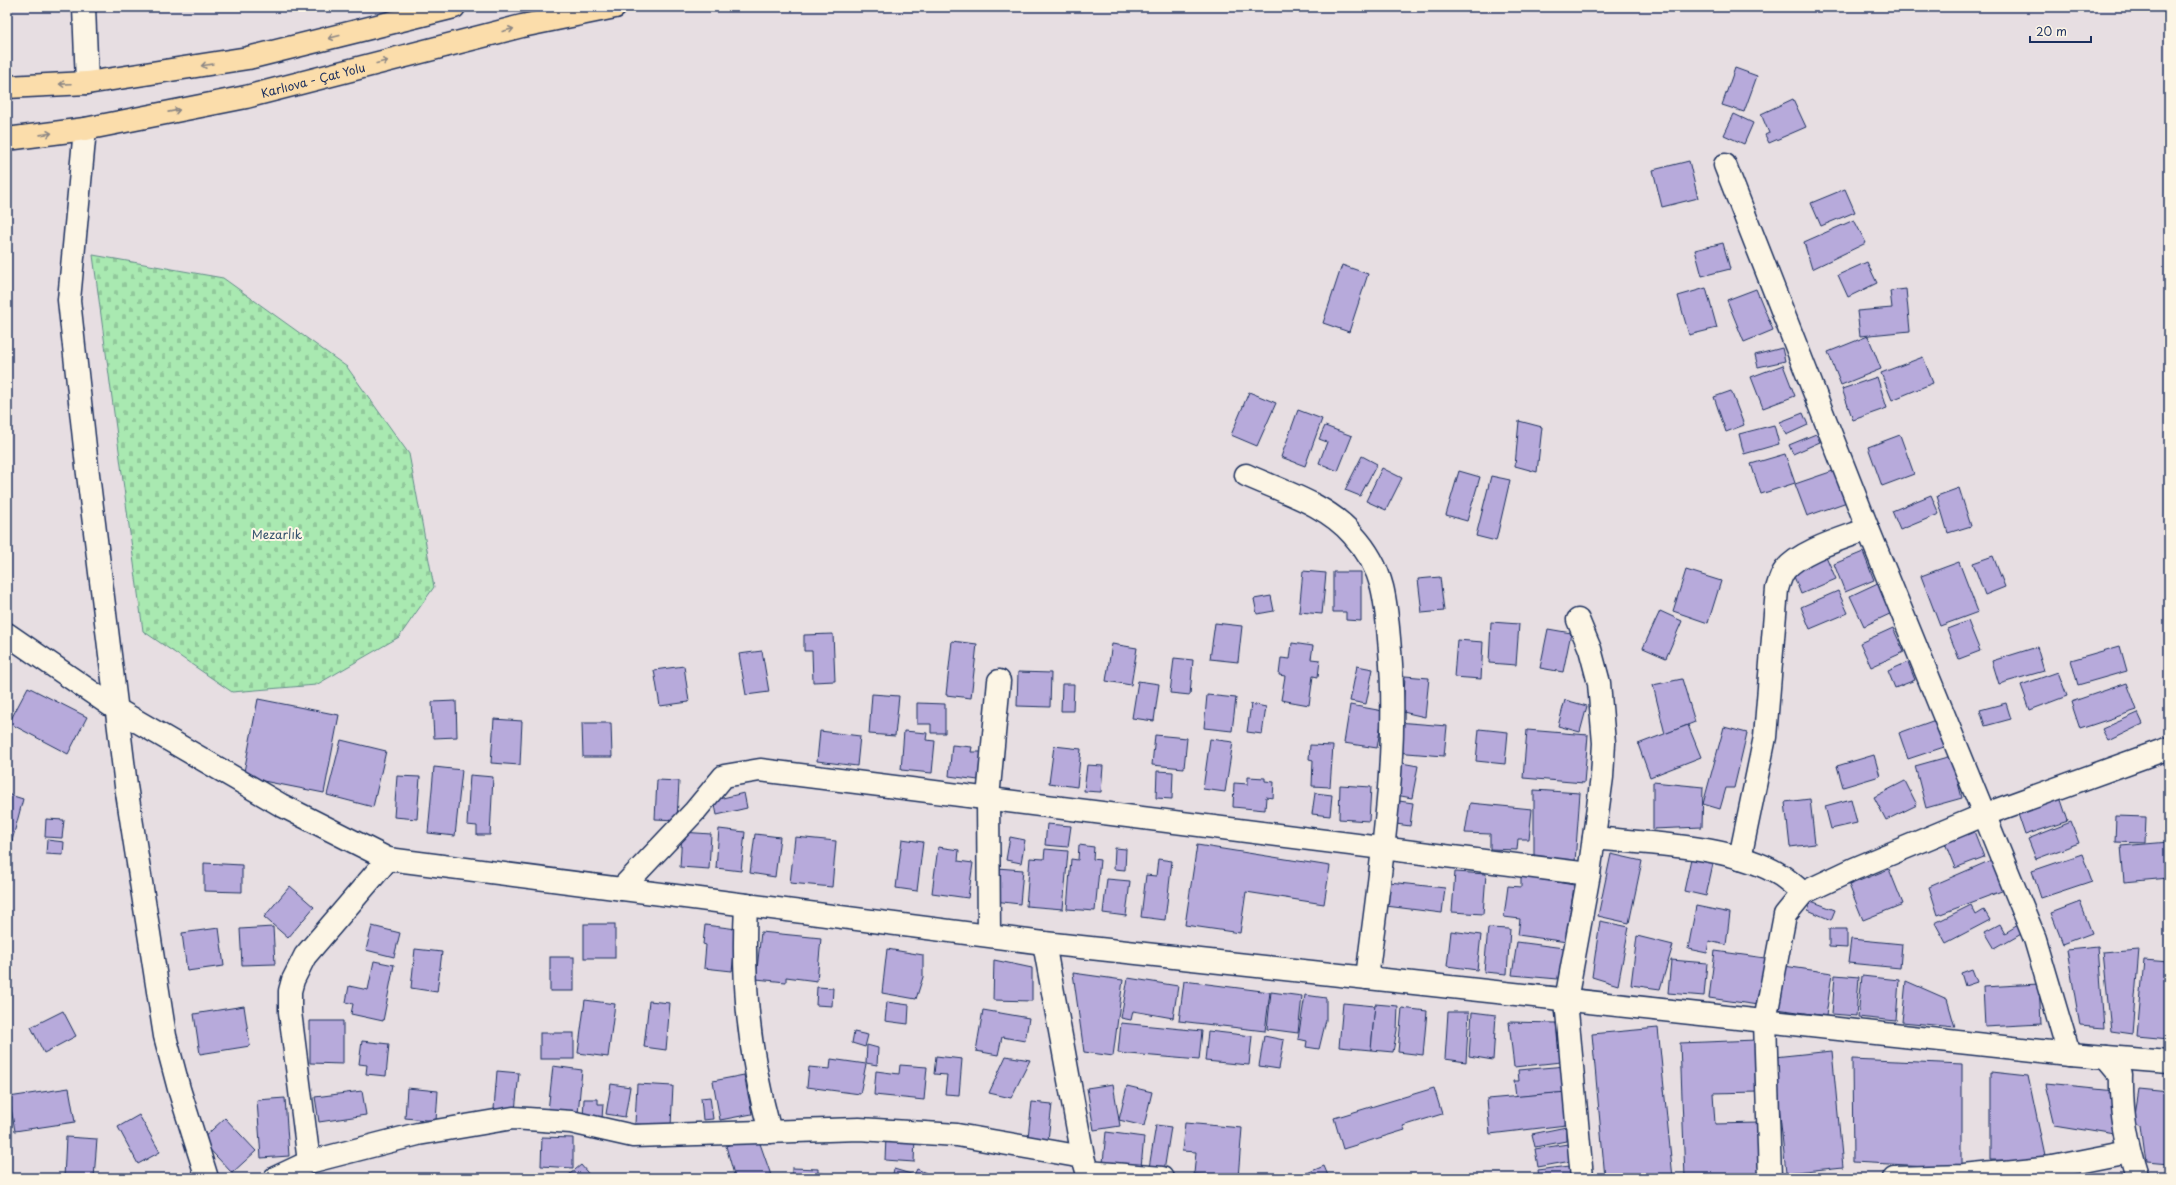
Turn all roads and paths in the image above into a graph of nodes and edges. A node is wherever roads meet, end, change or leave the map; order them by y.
1 (84, 7) edge
2 (454, 7) edge
3 (615, 7) edge
4 (86, 83) junction
5 (7, 87) edge
6 (85, 129) junction
7 (7, 139) edge
8 (1725, 165) dead end
9 (1246, 475) dead end
10 (1868, 529) junction
11 (1578, 620) dead end
12 (7, 634) edge
13 (999, 681) dead end
14 (116, 708) junction
15 (2169, 748) edge
16 (988, 798) junction
17 (1986, 814) junction
18 (1594, 838) junction
19 (1383, 848) junction
20 (1740, 858) junction
21 (388, 859) junction
22 (1589, 874) junction
23 (621, 889) junction
24 (1803, 893) junction
25 (746, 905) junction
26 (988, 935) junction
27 (1044, 943) junction
28 (1368, 978) junction
29 (1566, 1000) junction
30 (1765, 1022) junction
31 (2069, 1054) junction
32 (2106, 1057) junction
33 (2169, 1062) edge
34 (770, 1132) junction
35 (2129, 1152) junction
36 (309, 1162) junction
37 (1087, 1169) edge
38 (207, 1178) edge
39 (275, 1178) edge
40 (1162, 1178) edge
41 (1582, 1178) edge
42 (1770, 1178) edge
43 (1894, 1178) edge
44 (2137, 1178) edge

1 - 4 street
2 -> 4 highway
6 -> 3 highway, Karlıova - Çat Yolu
4 -> 5 highway
7 -> 6 highway, Karlıova - Çat Yolu
6 - 14 street
8 - 10 street
9 - 19 street
10 - 17 street
10 - 20 street
11 - 18 street
12 - 14 street
13 - 16 street
14 - 21 street
14 - 38 street
15 - 17 street
16 - 19 street
16 - 23 street
16 - 26 street
17 - 24 street
17 - 31 street
18 - 20 street
18 - 22 street
19 - 22 street
19 - 28 street
20 - 24 street
21 - 23 street
21 - 36 street
22 - 29 street
23 - 25 street
24 - 30 street
25 - 26 street
25 - 34 street
26 - 27 street
27 - 28 street
27 - 37 street
28 - 29 street
29 - 30 street
29 - 41 street
30 - 31 street
30 - 42 street
31 - 32 street
32 - 33 street
32 - 35 street
34 - 36 street
34 - 37 street
35 - 43 street
35 - 44 street
36 - 39 street
37 - 40 street

